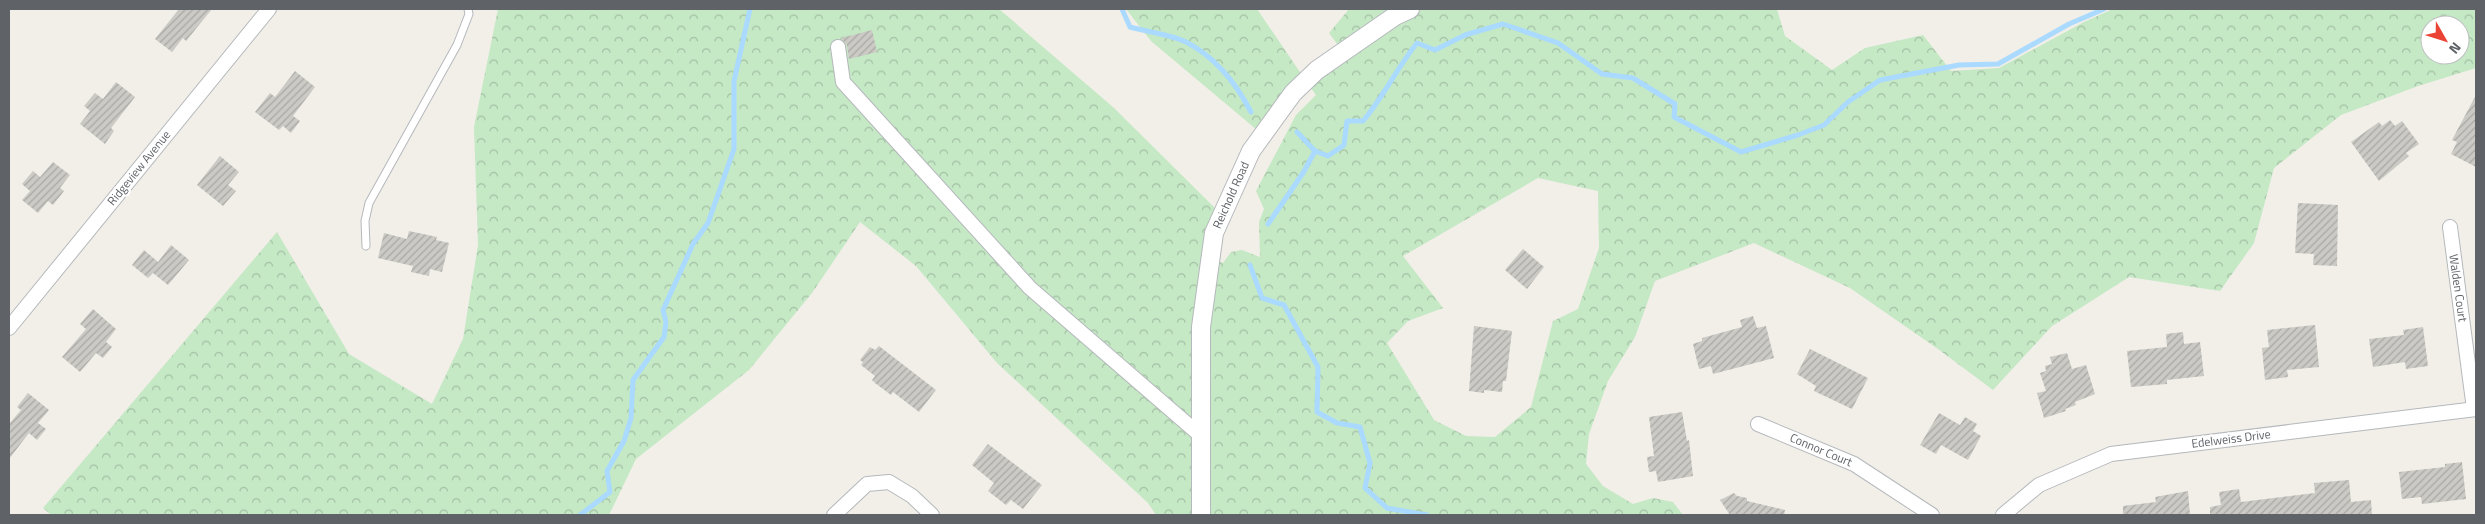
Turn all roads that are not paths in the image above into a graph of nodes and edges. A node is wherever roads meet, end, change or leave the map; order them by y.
1 (269, 9) edge
2 (468, 9) edge
3 (1410, 9) edge
4 (838, 47) dead end
5 (2450, 228) dead end
6 (366, 246) dead end
7 (9, 328) edge
8 (2475, 409) edge
9 (1758, 424) dead end
10 (1200, 435) junction
11 (834, 515) edge
12 (932, 515) edge
13 (1200, 515) edge
14 (1932, 515) edge
15 (2003, 515) edge

1 - 7 street, Ridgeview Avenue
2 - 6 lane
3 - 10 street, Reichold Road
4 - 10 street
5 - 8 street, Walden Court
8 - 15 street, Edelweiss Drive
9 - 14 street, Connor Court
10 - 13 street, Reichold Road
11 - 12 street

